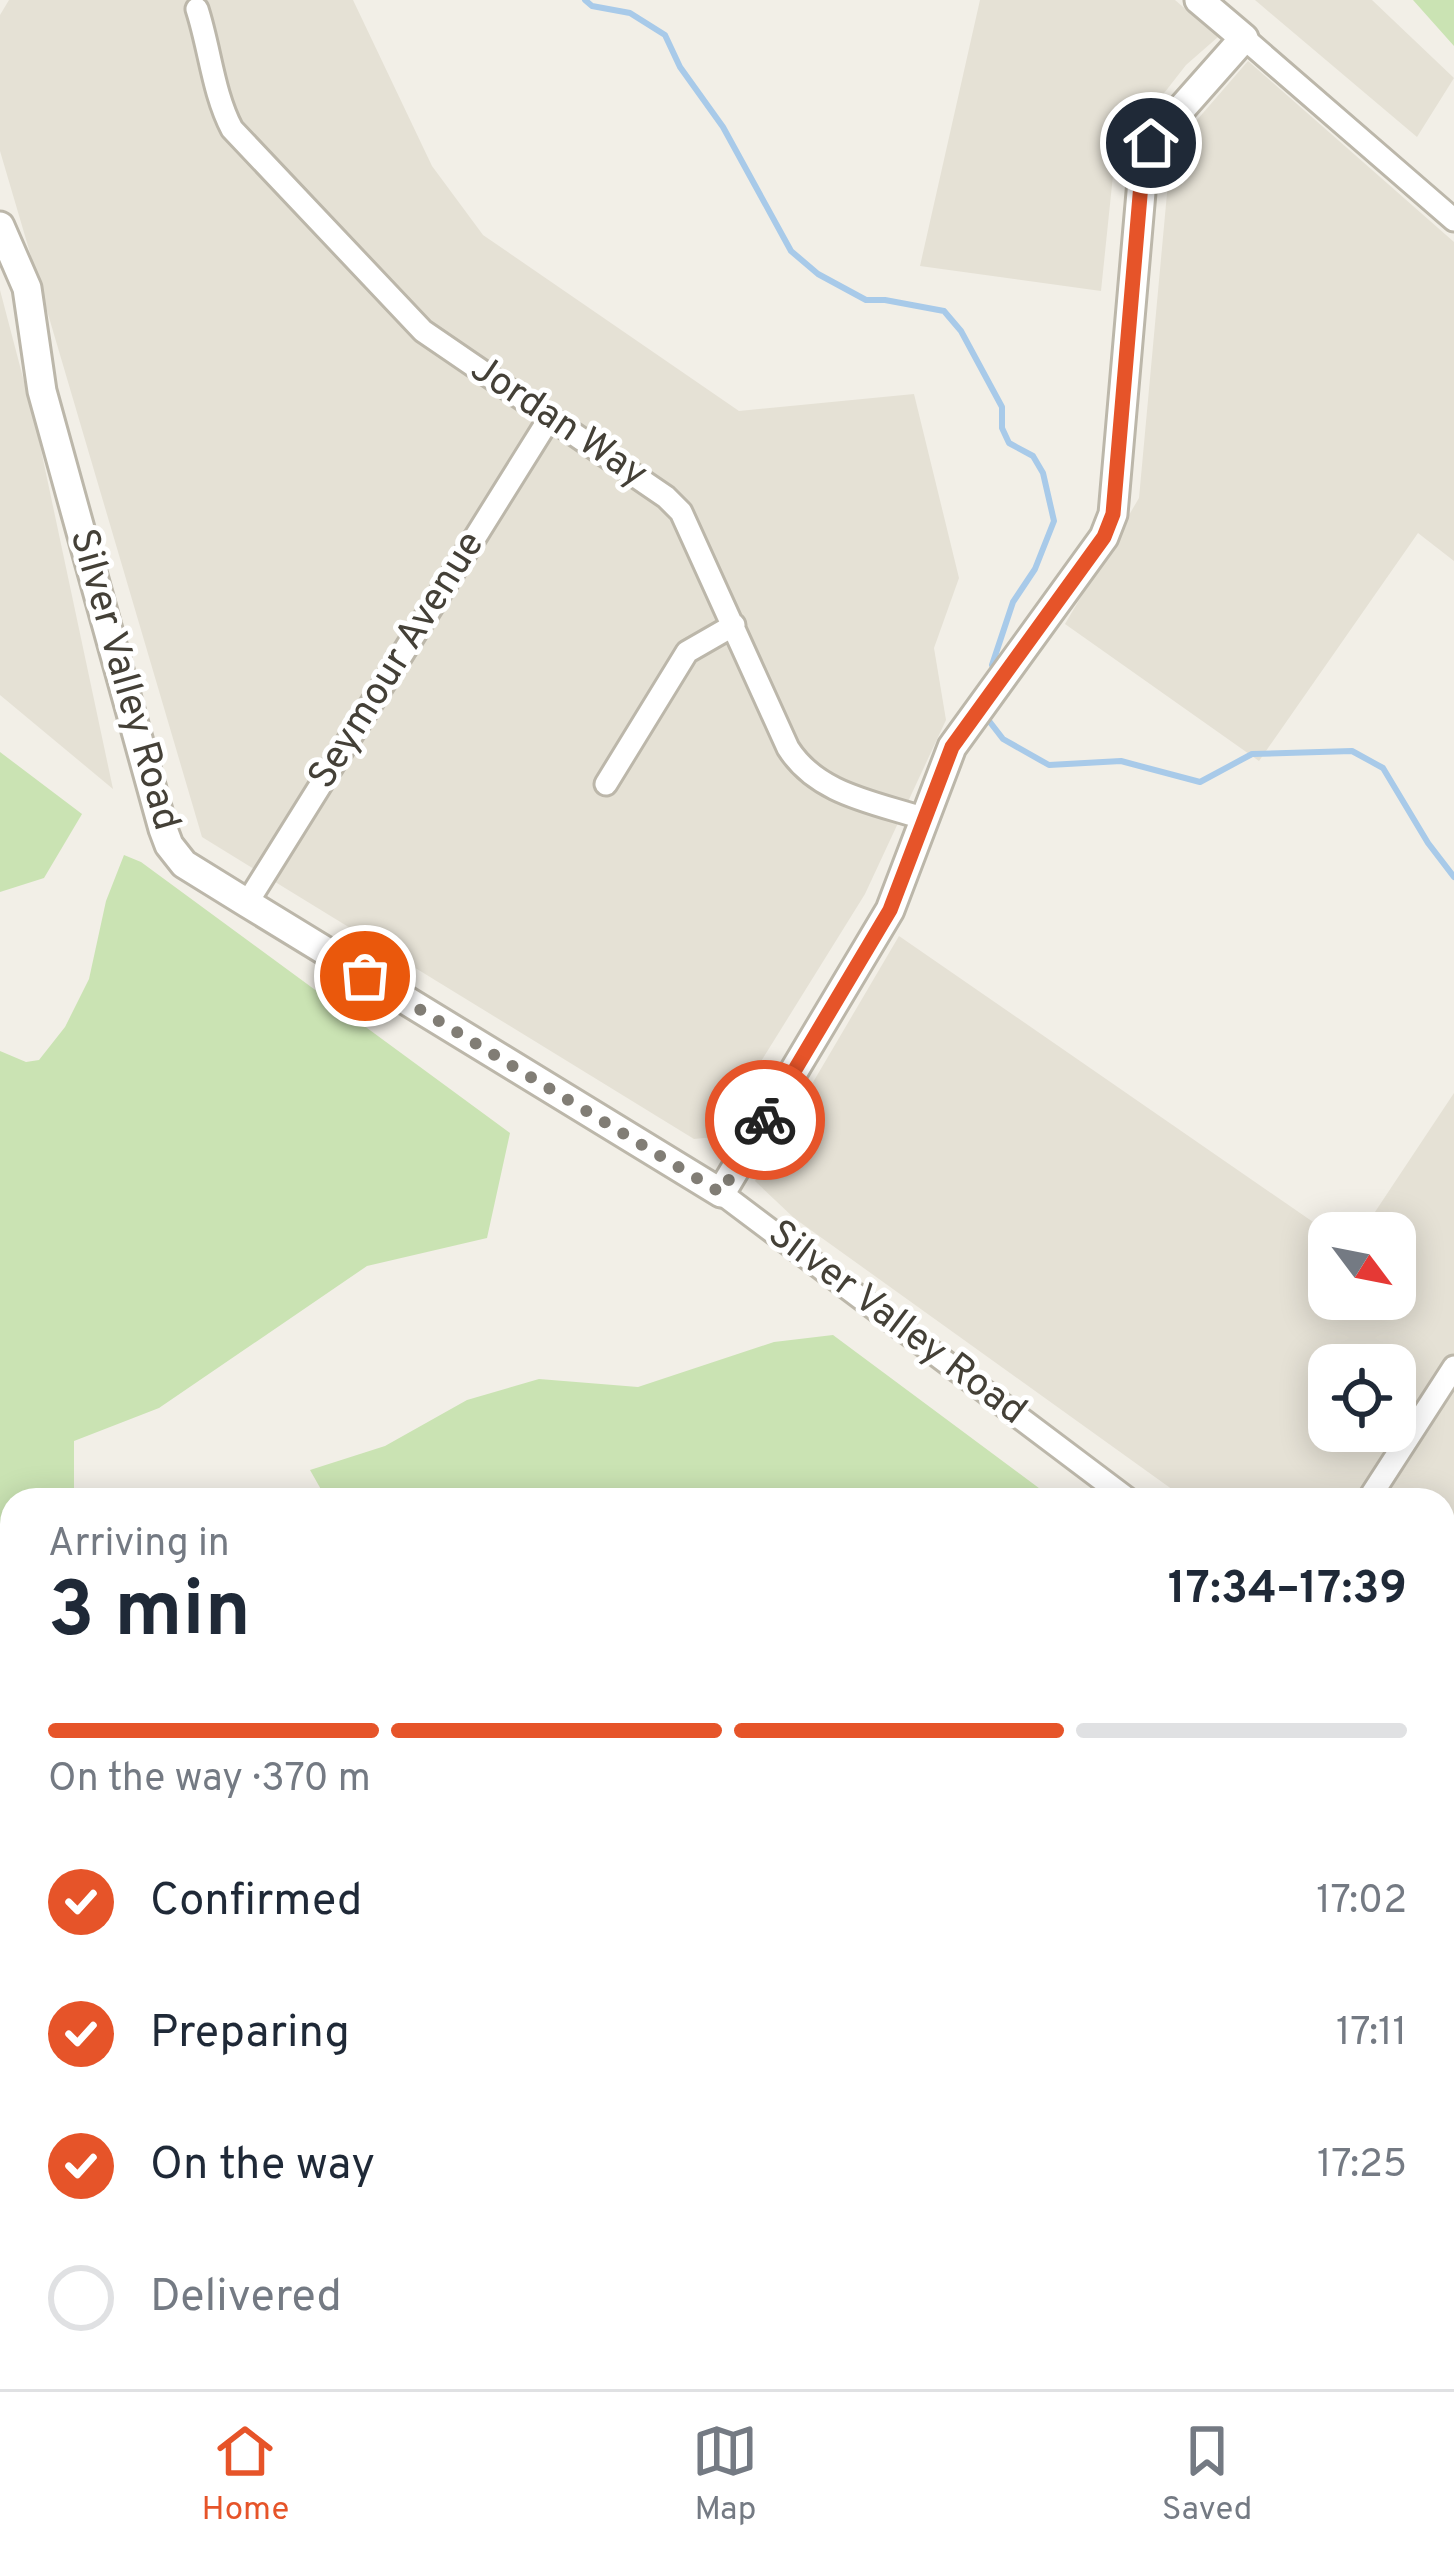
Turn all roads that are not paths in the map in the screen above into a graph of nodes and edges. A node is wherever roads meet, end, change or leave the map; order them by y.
1 (1199, 0) edge
2 (197, 9) dead end
3 (1244, 38) junction
4 (1454, 220) edge
5 (0, 226) edge
6 (549, 419) junction
7 (734, 626) junction
8 (607, 784) dead end
9 (922, 818) junction
10 (247, 903) junction
11 (721, 1193) junction
12 (1454, 1366) edge
13 (1113, 1488) edge
14 (1376, 1488) edge

1 - 3 street
2 - 6 street, Jordan Way
3 - 4 street
3 - 9 street
5 - 10 street, Silver Valley Road
6 - 7 street, Jordan Way
6 - 10 street, Seymour Avenue
7 - 8 street
7 - 9 street, Jordan Way
9 - 11 street
10 - 11 street, Silver Valley Road
11 - 13 street, Silver Valley Road
12 - 14 street

